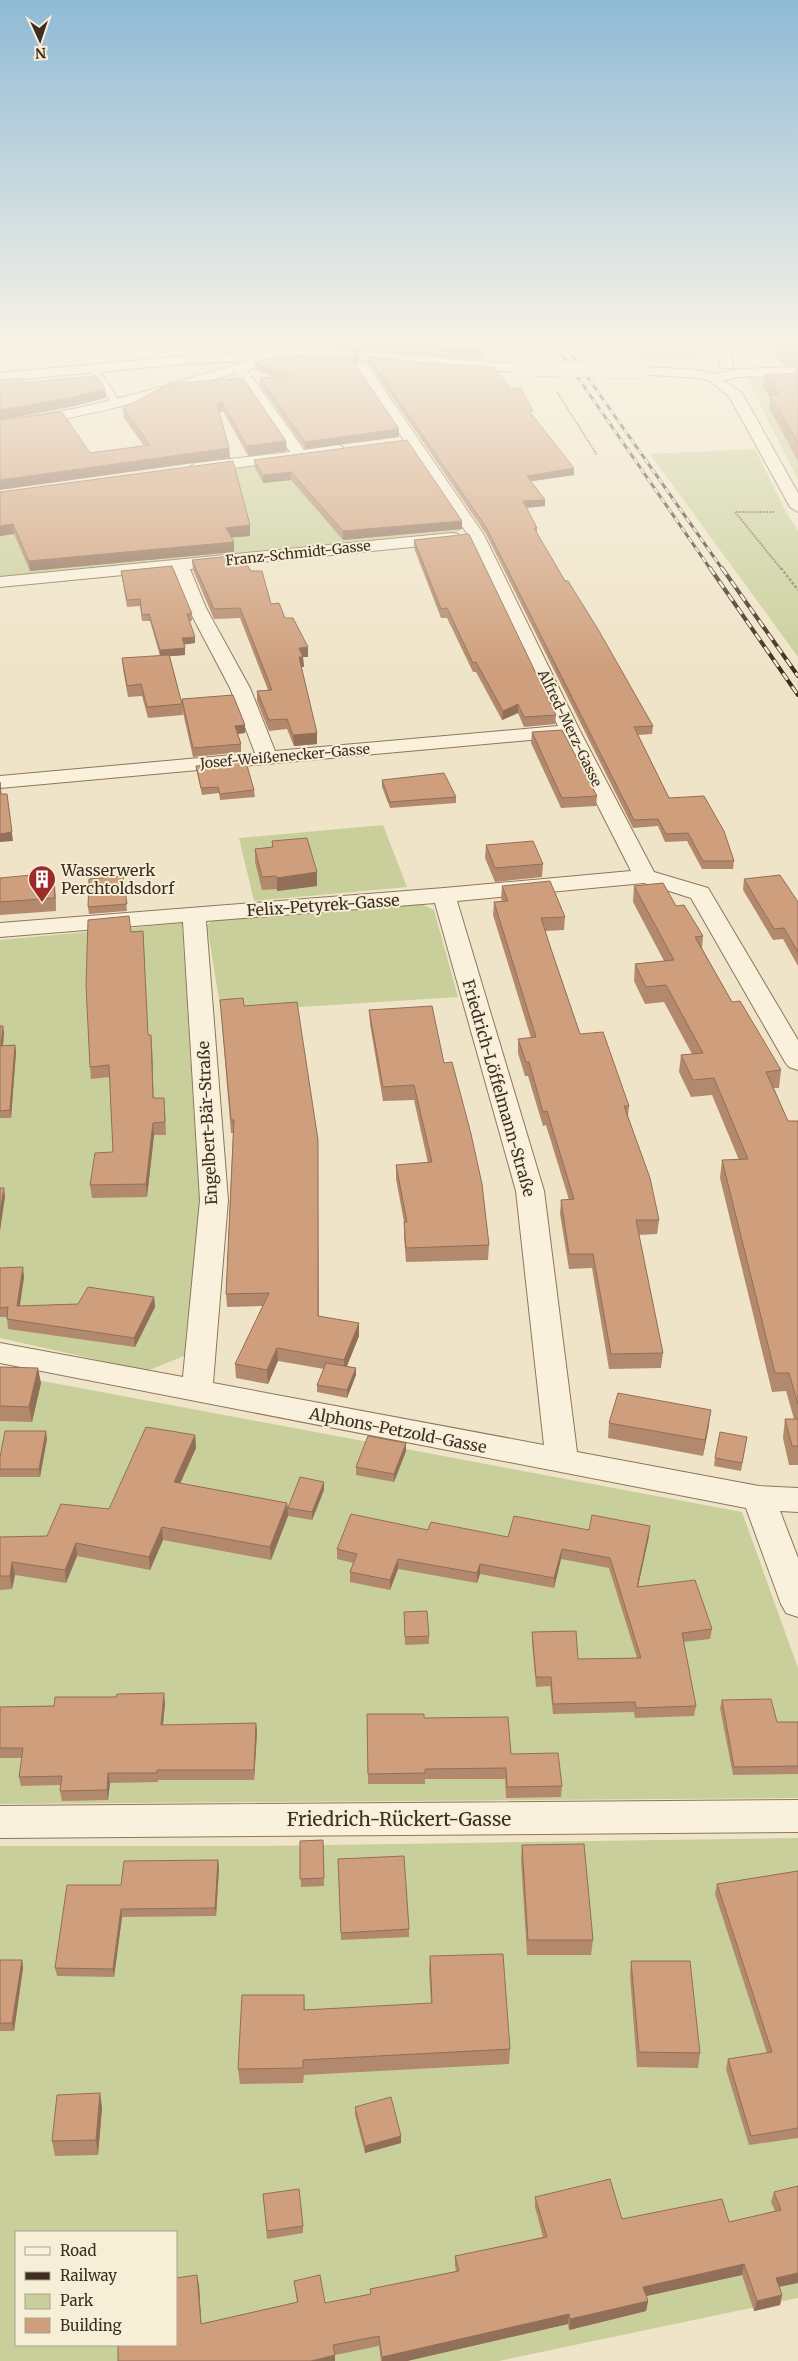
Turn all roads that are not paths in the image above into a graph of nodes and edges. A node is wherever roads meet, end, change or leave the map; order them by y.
1 (296, 450) edge
2 (335, 450) edge
3 (418, 450) edge
4 (767, 450) edge
5 (299, 454) junction
6 (185, 469) edge
7 (798, 507) edge
8 (476, 535) junction
9 (180, 564) junction
10 (0, 582) edge
11 (570, 731) junction
12 (267, 758) junction
13 (0, 782) edge
14 (645, 876) junction
15 (444, 895) junction
16 (194, 914) junction
17 (0, 930) edge
18 (798, 1062) edge
19 (0, 1353) edge
20 (197, 1392) junction
21 (562, 1461) junction
22 (759, 1498) junction
23 (798, 1500) edge
24 (798, 1604) edge
25 (798, 1816) edge
26 (0, 1822) edge

1 - 5 street
2 - 5 street
3 - 8 street, Alfred-Merz-Gasse
4 - 7 street
5 - 6 street
8 - 9 street, Franz-Schmidt-Gasse
8 - 11 street, Alfred-Merz-Gasse
9 - 10 street, Franz-Schmidt-Gasse
9 - 12 street
11 - 12 street, Josef-Weißenecker-Gasse
11 - 14 street, Alfred-Merz-Gasse
12 - 13 street, Josef-Weißenecker-Gasse
14 - 15 street, Felix-Petyrek-Gasse
14 - 18 street
15 - 16 street, Felix-Petyrek-Gasse
15 - 21 street, Friedrich-Löffelmann-Straße
16 - 17 street, Felix-Petyrek-Gasse
16 - 20 street, Engelbert-Bär-Straße
19 - 20 street, Alphons-Petzold-Gasse
20 - 21 street, Alphons-Petzold-Gasse
21 - 22 street, Alphons-Petzold-Gasse
22 - 23 street, Alphons-Petzold-Gasse
22 - 24 street
25 - 26 street, Friedrich-Rückert-Gasse

